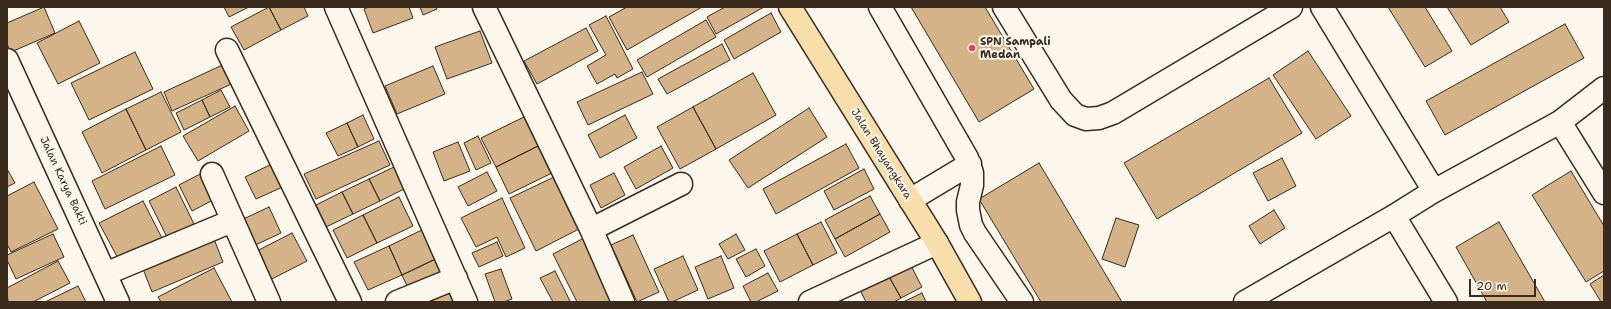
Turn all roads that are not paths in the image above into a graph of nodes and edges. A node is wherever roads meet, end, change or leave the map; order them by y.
1 (336, 7) edge
2 (484, 7) edge
3 (790, 7) edge
4 (880, 7) edge
5 (1004, 7) edge
6 (1291, 7) edge
7 (1322, 7) edge
8 (227, 50) dead end
9 (7, 60) edge
10 (1604, 88) edge
11 (1560, 122) junction
12 (970, 164) junction
13 (212, 174) dead end
14 (681, 184) dead end
15 (1434, 191) junction
16 (1604, 192) edge
17 (910, 200) junction
18 (1394, 216) junction
19 (232, 221) junction
20 (592, 231) junction
21 (937, 243) junction
22 (105, 274) junction
23 (456, 278) junction
24 (118, 302) edge
25 (269, 302) edge
26 (350, 302) edge
27 (397, 302) edge
28 (466, 302) edge
29 (622, 302) edge
30 (810, 302) edge
31 (970, 302) edge
32 (1022, 302) edge
33 (1244, 302) edge
34 (1446, 302) edge

1 - 23 street
2 - 20 street
3 - 17 main road, Jalan Bhayangkara
4 - 12 street
5 - 6 street
7 - 15 street
8 - 26 street
9 - 22 street, Jalan Karya Bakti
10 - 11 street
11 - 15 street
11 - 16 street
12 - 17 street
12 - 32 street
13 - 19 street
14 - 20 street
15 - 18 street
17 - 21 main road, Jalan Bhayangkara
18 - 33 street
18 - 34 street
19 - 22 street
19 - 25 street
20 - 29 street
21 - 30 street
21 - 31 main road, Jalan Bhayangkara
22 - 24 street, Jalan Karya Bakti
23 - 27 street
23 - 28 street

